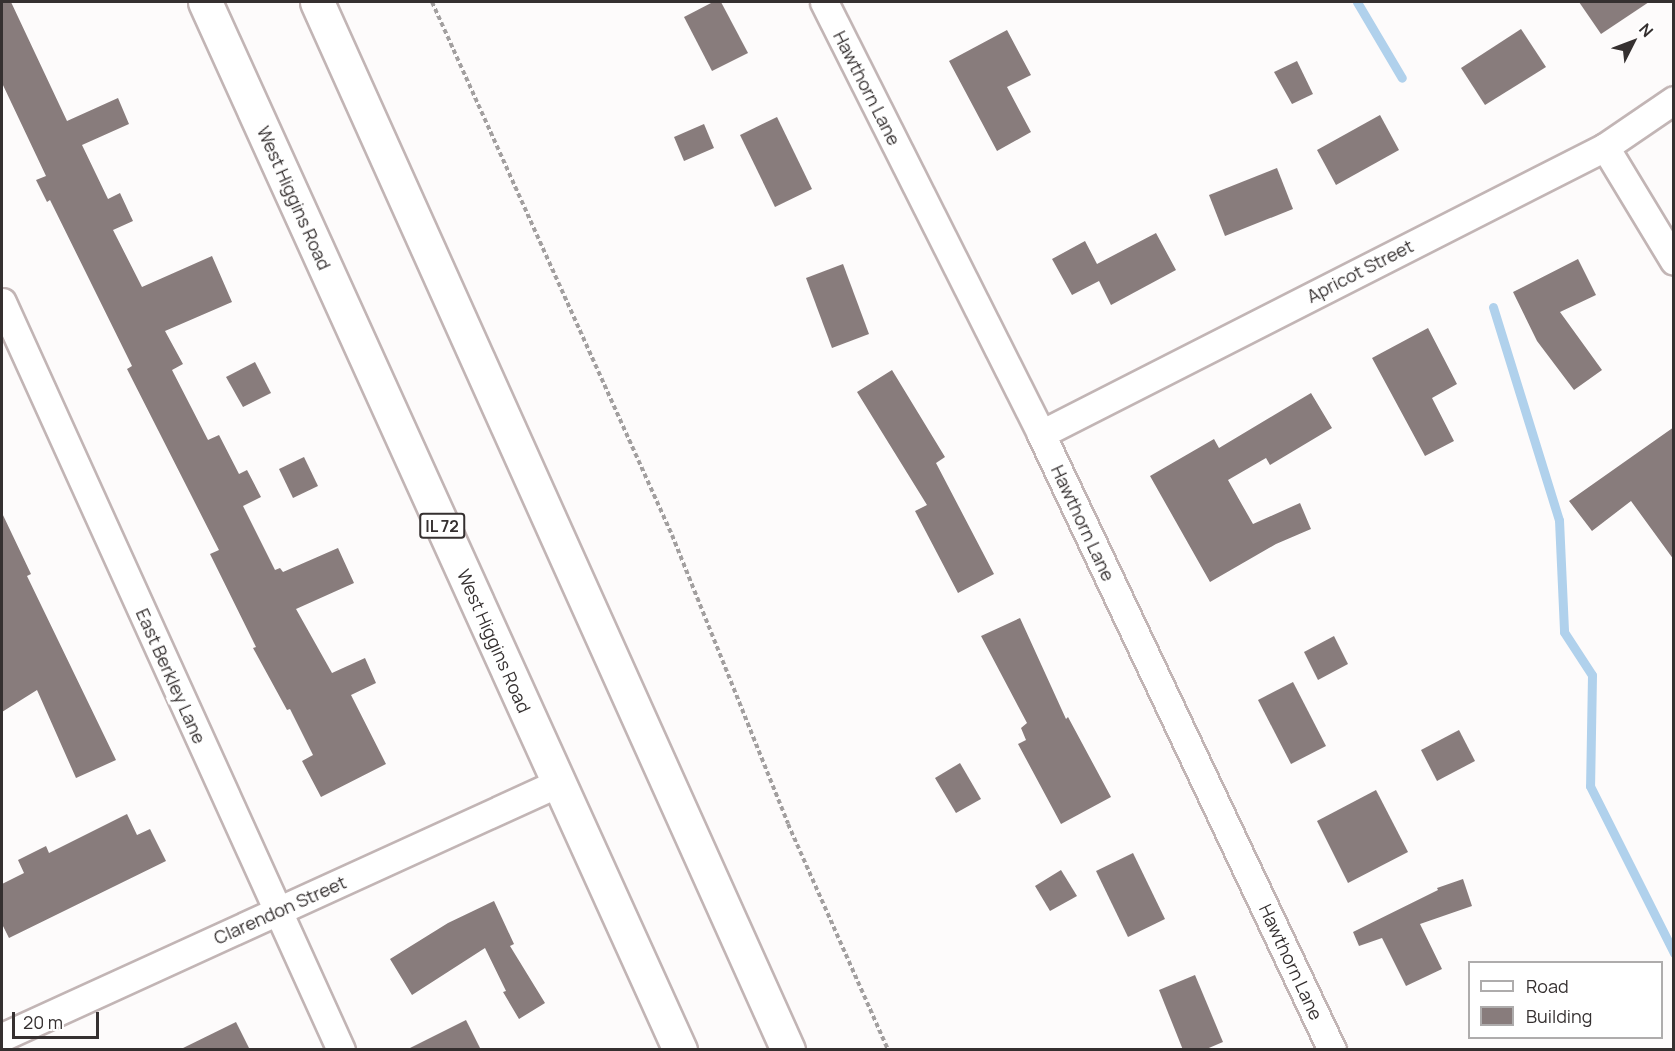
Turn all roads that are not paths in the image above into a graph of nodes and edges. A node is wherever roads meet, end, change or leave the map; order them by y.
1 (205, 2) edge
2 (317, 2) edge
3 (824, 2) edge
4 (1674, 100) edge
5 (1605, 147) junction
6 (1674, 261) edge
7 (2, 302) edge
8 (1041, 434) junction
9 (558, 783) junction
10 (278, 911) junction
11 (2, 1037) edge
12 (341, 1050) edge
13 (680, 1050) edge
14 (788, 1050) edge
15 (1332, 1050) edge

1 - 9 main road, West Higgins Road / IL 72
2 - 14 main road
3 - 8 street, Hawthorn Lane
4 - 5 street, Apricot Street
5 - 6 street
5 - 8 street, Apricot Street
7 - 10 street, East Berkley Lane
8 - 15 street, Hawthorn Lane
9 - 10 street, Clarendon Street
9 - 13 main road, West Higgins Road / IL 72
10 - 11 street, Clarendon Street
10 - 12 street, East Berkley Lane

